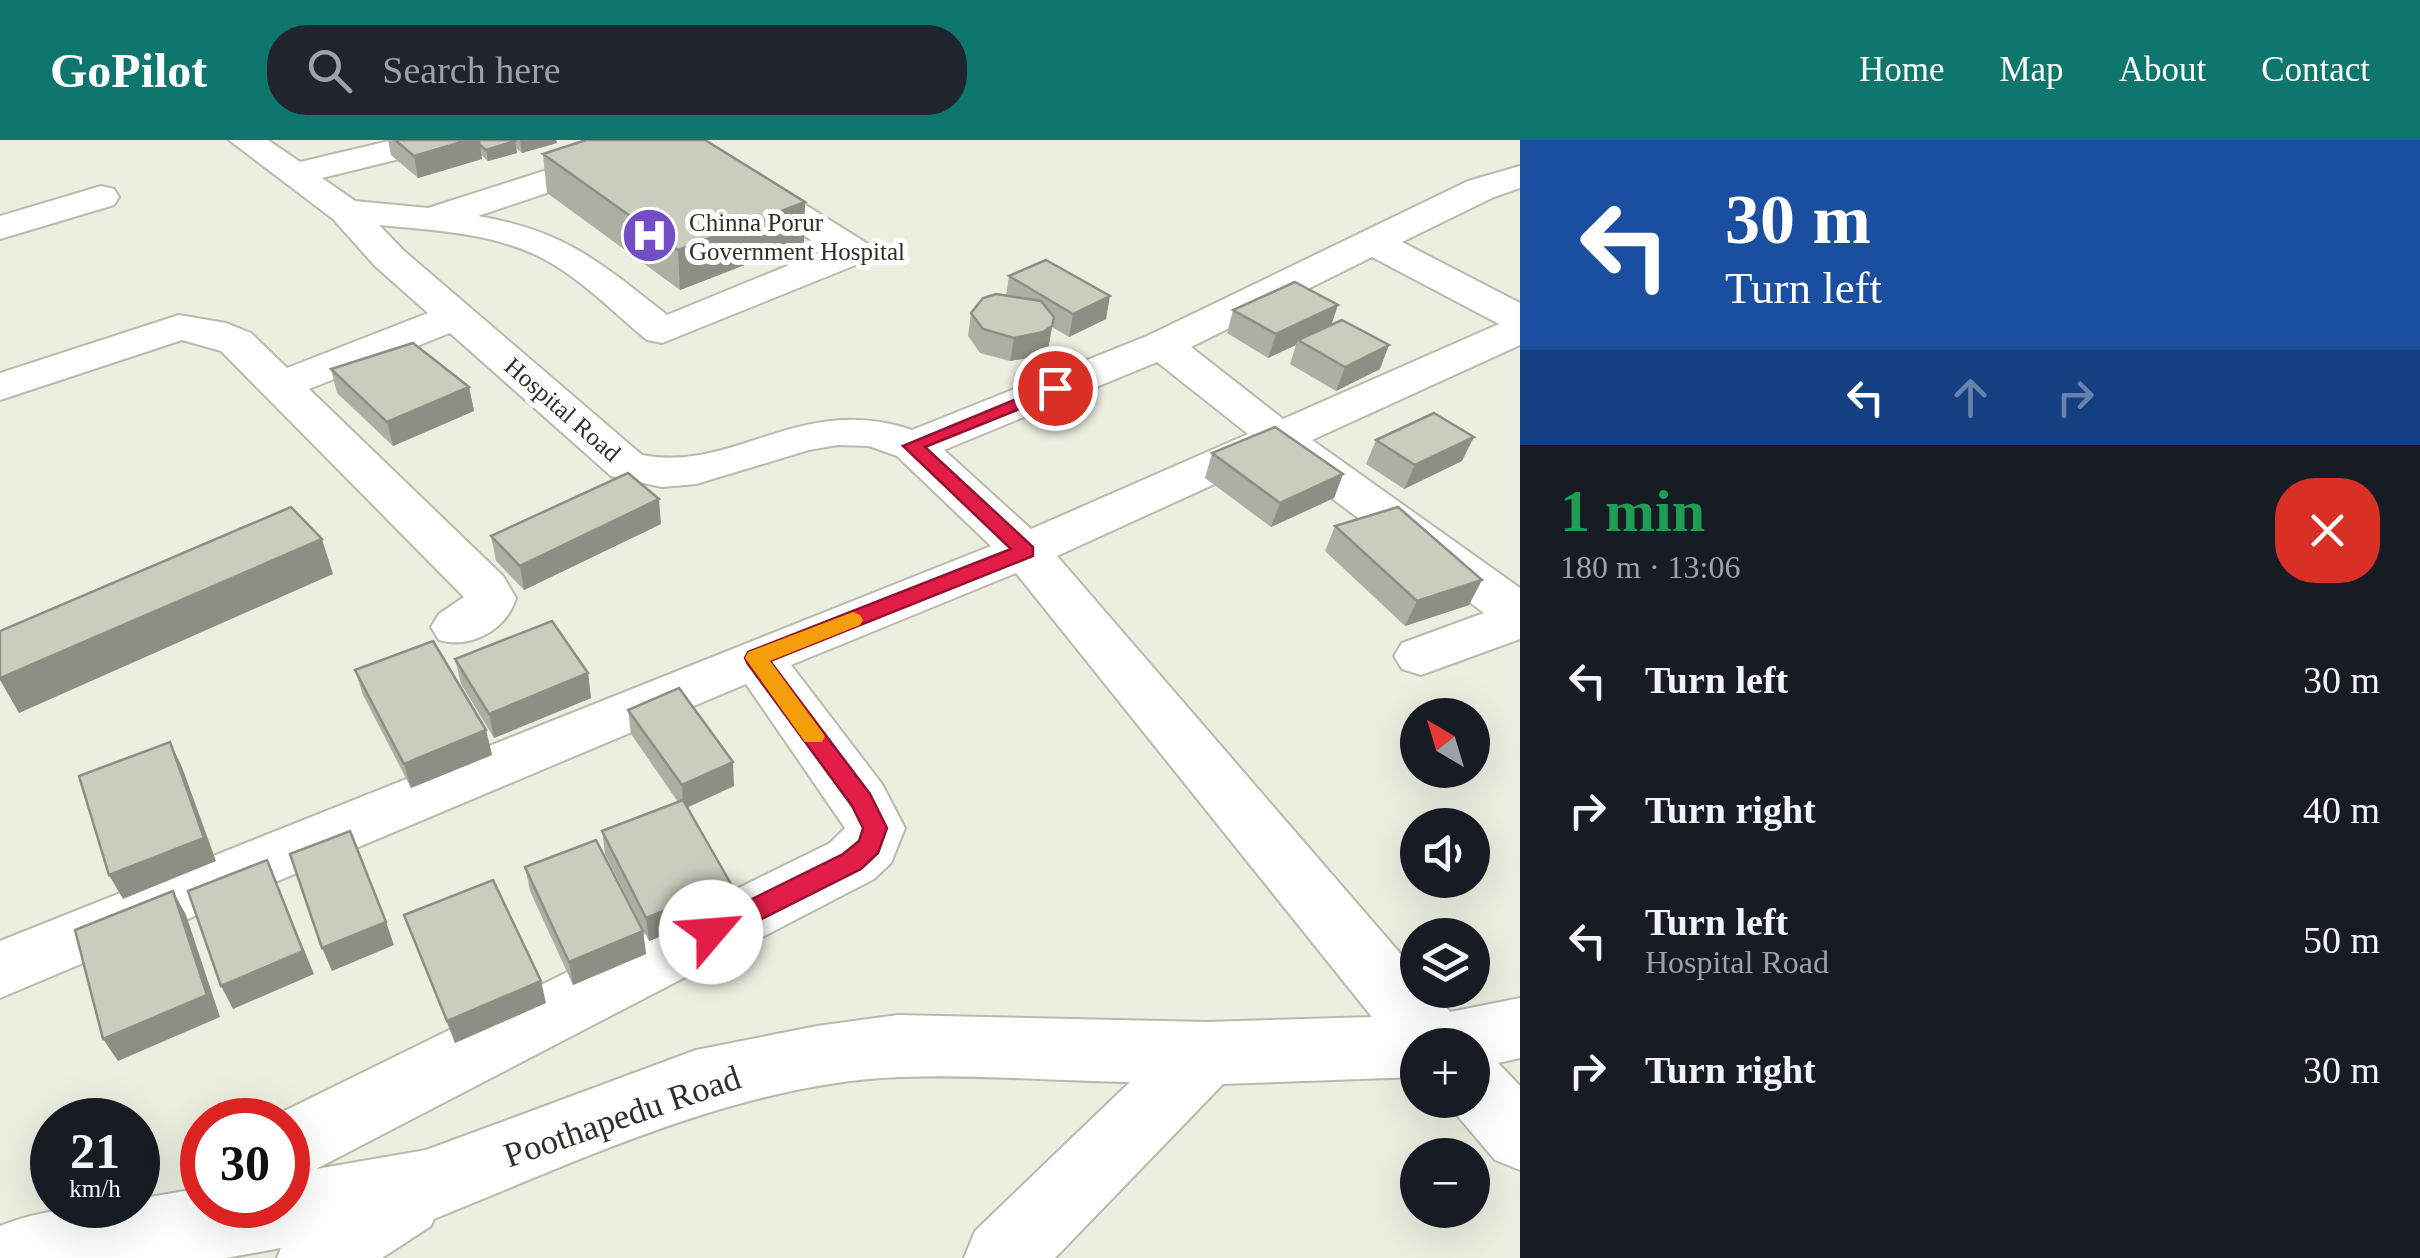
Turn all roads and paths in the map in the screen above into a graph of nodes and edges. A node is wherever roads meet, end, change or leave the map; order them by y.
1 (436, 140) edge
2 (653, 146) edge
3 (278, 151) edge
4 (708, 158) edge
5 (1520, 177) edge
6 (101, 197) dead end
7 (346, 211) junction
8 (431, 219) junction
9 (0, 228) edge
10 (1373, 242) junction
11 (456, 316) junction
12 (1520, 319) edge
13 (1520, 330) edge
14 (1162, 345) junction
15 (300, 379) junction
16 (0, 387) edge
17 (1280, 438) junction
18 (912, 446) junction
19 (1026, 551) junction
20 (1520, 617) edge
21 (457, 627) dead end
22 (1420, 656) dead end
23 (756, 658) junction
24 (0, 970) edge
25 (1424, 1028) edge
26 (1520, 1028) edge
27 (1490, 1034) edge
28 (1400, 1047) edge
29 (1207, 1053) junction
30 (1490, 1104) edge
31 (310, 1135) edge
32 (1520, 1136) edge
33 (426, 1186) junction
34 (180, 1199) edge
35 (0, 1244) edge
36 (89, 1246) junction
37 (12, 1258) edge
38 (314, 1258) edge
39 (1002, 1258) edge

1 - 3 street
2 - 8 street
3 - 7 street, Hospital Road
4 - 8 street
5 - 10 street
6 - 9 street
7 - 8 street
7 - 11 street, Hospital Road
10 - 12 street
10 - 14 street
11 - 15 street
11 - 18 street, Hospital Road
13 - 17 street
14 - 17 street
14 - 18 street
15 - 16 street
15 - 21 street
17 - 19 street
17 - 20 street
18 - 19 street, Hospital Road
19 - 23 street
19 - 25 street, Hospital Road
20 - 22 street
23 - 24 street
23 - 31 street
26 - 27 street
28 - 29 street, Poothapedu Road
29 - 33 street, Poothapedu Road
29 - 39 street
30 - 32 street
33 - 36 street, Poothapedu Road
33 - 38 street
34 - 36 street
35 - 37 street
36 - 37 street, Poothapedu Road

